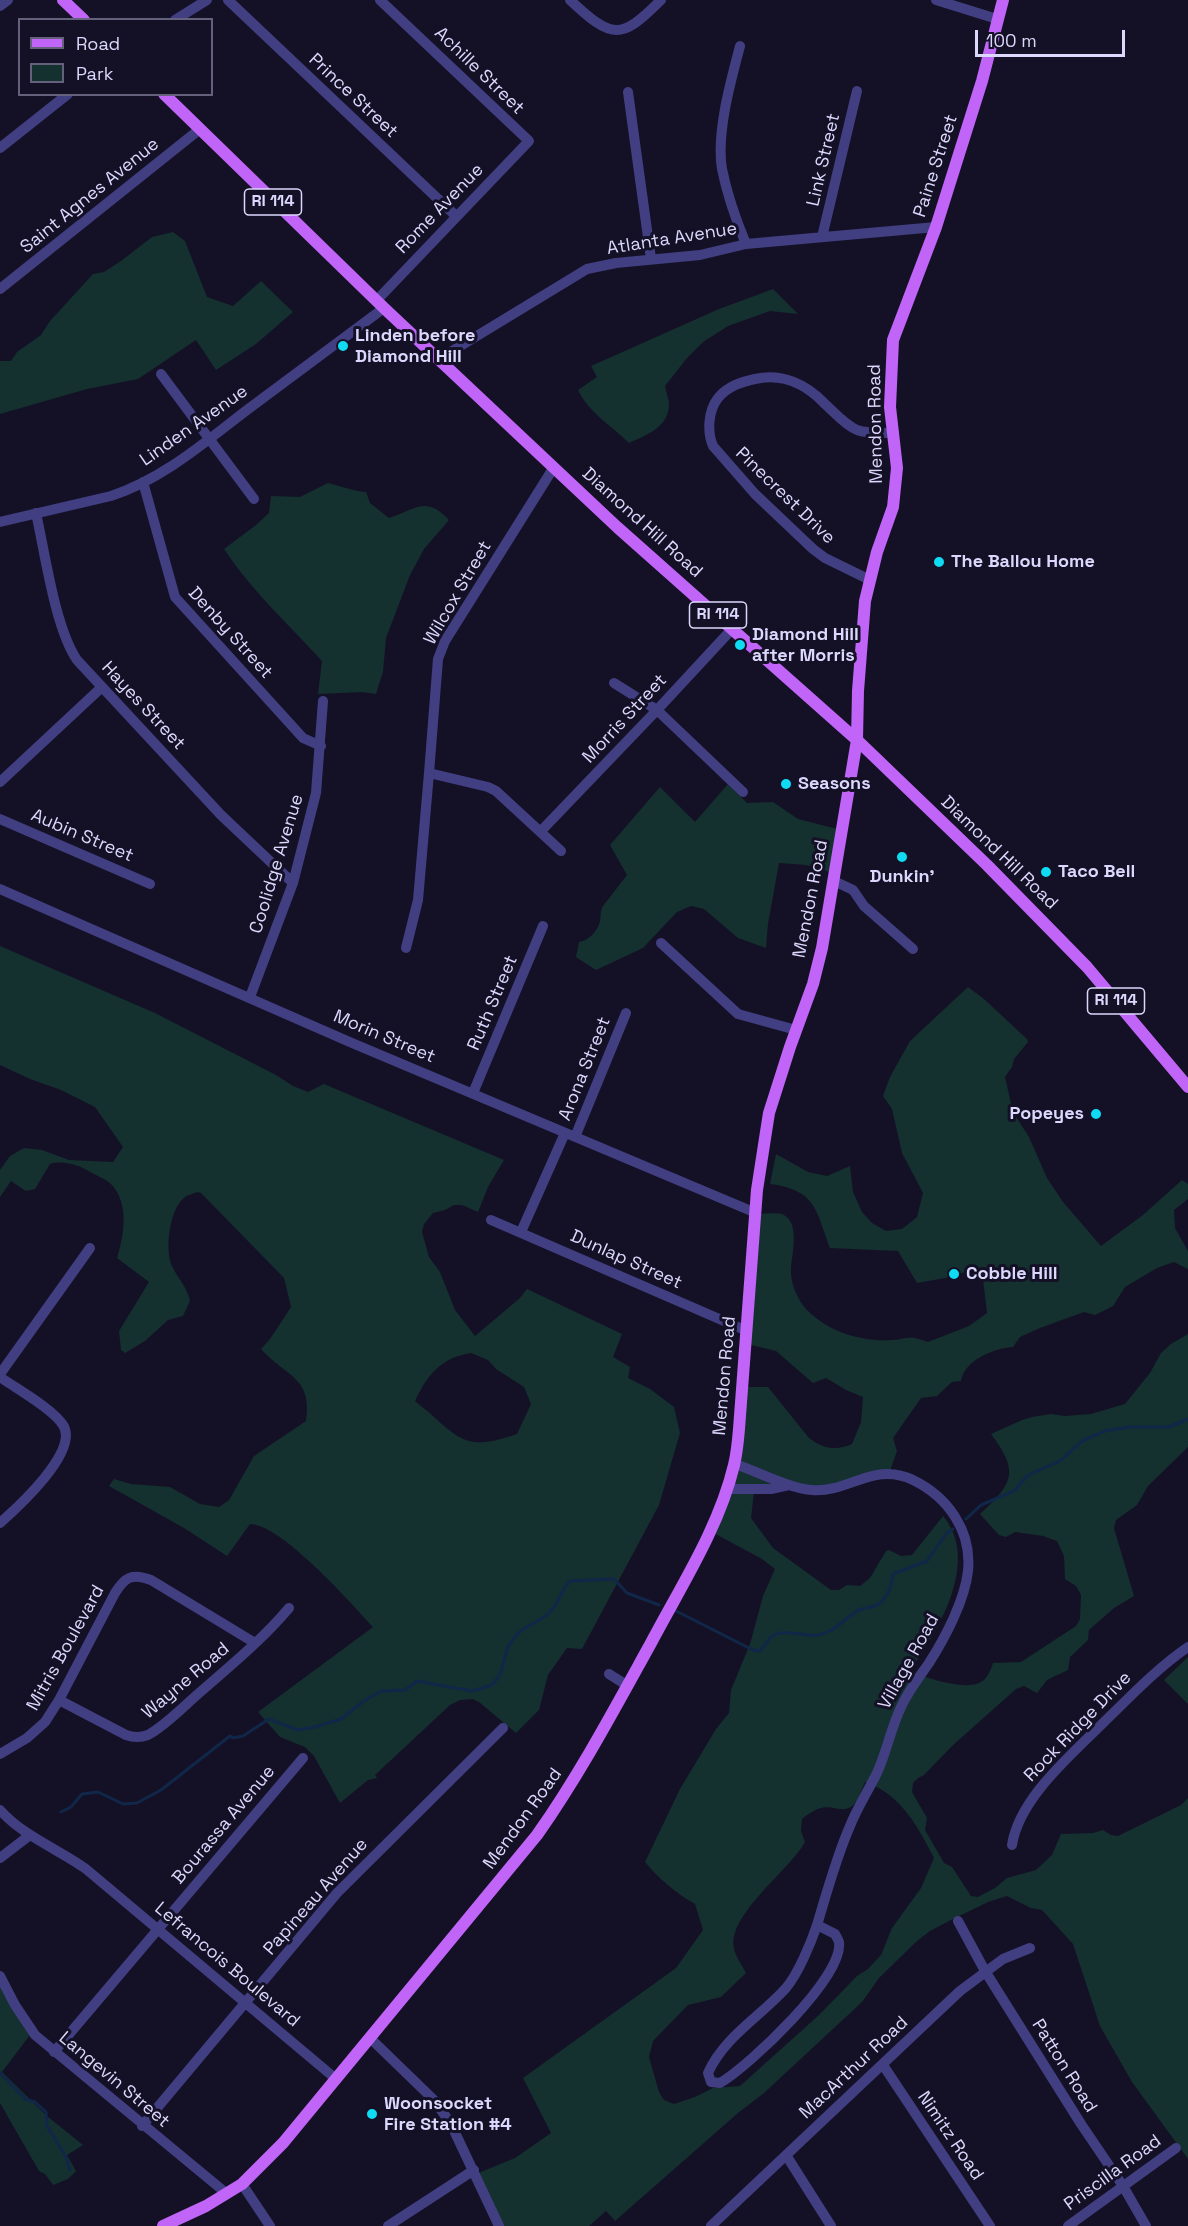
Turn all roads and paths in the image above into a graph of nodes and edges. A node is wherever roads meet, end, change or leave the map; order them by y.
1 (8, 0) edge
2 (63, 0) edge
3 (207, 0) edge
4 (228, 0) edge
5 (380, 0) edge
6 (570, 0) edge
7 (662, 0) edge
8 (936, 0) edge
9 (1003, 0) edge
10 (0, 6) edge
11 (82, 18) edge
12 (178, 18) edge
13 (997, 19) junction
14 (740, 45) dead end
15 (857, 91) dead end
16 (628, 92) dead end
17 (65, 96) edge
18 (166, 96) edge
19 (200, 129) junction
20 (529, 141) joint
21 (0, 148) edge
22 (456, 216) junction
23 (936, 227) junction
24 (822, 237) junction
25 (746, 244) junction
26 (651, 259) junction
27 (0, 289) edge
28 (380, 304) junction
29 (893, 340) joint
30 (439, 359) junction
31 (161, 374) dead end
32 (894, 433) junction
33 (209, 440) junction
34 (554, 467) junction
35 (143, 482) junction
36 (254, 499) dead end
37 (36, 513) junction
38 (0, 522) edge
39 (870, 580) junction
40 (732, 628) junction
41 (614, 683) dead end
42 (102, 687) junction
43 (323, 700) dead end
44 (657, 710) junction
45 (857, 740) junction
46 (321, 746) junction
47 (429, 773) junction
48 (0, 782) edge
49 (743, 792) dead end
50 (0, 819) edge
51 (541, 831) junction
52 (561, 851) dead end
53 (834, 881) junction
54 (293, 883) junction
55 (150, 884) dead end
56 (0, 889) edge
57 (543, 926) dead end
58 (661, 944) dead end
59 (406, 948) dead end
60 (913, 949) dead end
61 (250, 997) junction
62 (626, 1013) dead end
63 (796, 1030) junction
64 (1188, 1087) edge
65 (472, 1094) junction
66 (570, 1135) junction
67 (756, 1213) junction
68 (491, 1220) dead end
69 (521, 1232) junction
70 (90, 1248) dead end
71 (747, 1330) junction
72 (0, 1376) edge
73 (735, 1464) junction
74 (790, 1485) junction
75 (727, 1489) junction
76 (0, 1523) edge
77 (289, 1608) dead end
78 (255, 1643) junction
79 (1188, 1647) edge
80 (609, 1674) dead end
81 (628, 1686) junction
82 (59, 1700) junction
83 (503, 1728) dead end
84 (0, 1754) edge
85 (303, 1758) dead end
86 (0, 1810) edge
87 (30, 1835) junction
88 (1012, 1845) dead end
89 (0, 1858) edge
90 (958, 1921) dead end
91 (816, 1925) junction
92 (158, 1929) junction
93 (1030, 1948) dead end
94 (985, 1971) junction
95 (0, 1976) edge
96 (246, 2003) junction
97 (370, 2038) junction
98 (54, 2052) junction
99 (883, 2065) junction
100 (336, 2079) junction
101 (142, 2126) junction
102 (1176, 2148) dead end
103 (786, 2155) junction
104 (474, 2170) junction
105 (242, 2184) junction
106 (1124, 2186) junction
107 (226, 2193) junction
108 (163, 2226) edge
109 (270, 2226) edge
110 (388, 2226) edge
111 (499, 2226) edge
112 (711, 2226) edge
113 (831, 2226) edge
114 (990, 2226) edge
115 (1068, 2226) edge
116 (1146, 2226) edge

1 - 10 street
2 - 11 main road
3 - 12 street
4 - 22 street, Prince Street
5 - 20 street, Achille Street
6 - 7 street
8 - 13 street
9 - 13 main road, Paine Street
13 - 23 main road, Paine Street
14 - 25 street
15 - 24 street, Link Street
16 - 26 street
17 - 21 street
18 - 19 main road, Diamond Hill Road / RI 114
19 - 27 street, Saint Agnes Avenue
19 - 28 main road, Diamond Hill Road / RI 114
20 - 22 street, Rome Avenue
22 - 28 street, Rome Avenue
23 - 24 street, Atlanta Avenue
23 - 29 main road, Paine Street
24 - 25 street, Atlanta Avenue
25 - 26 street, Atlanta Avenue
26 - 30 street, Atlanta Avenue
28 - 30 main road, Diamond Hill Road / RI 114
28 - 33 street, Linden Avenue
29 - 32 main road, Mendon Road
30 - 34 main road, Diamond Hill Road / RI 114
31 - 33 street
32 - 39 main road, Mendon Road
32 - 39 street, Pinecrest Drive
33 - 35 street, Linden Avenue
33 - 36 street
34 - 40 main road, Diamond Hill Road / RI 114
34 - 47 street, Wilcox Street
35 - 37 street, Linden Avenue
35 - 46 street, Denby Street
37 - 38 street, Linden Avenue
37 - 42 street, Hayes Street
39 - 45 main road, Mendon Road
40 - 44 street, Morris Street
40 - 45 main road, Diamond Hill Road / RI 114
41 - 44 street
42 - 48 street
42 - 54 street, Hayes Street
43 - 46 street, Coolidge Avenue
44 - 49 street
44 - 51 street, Morris Street
45 - 53 main road, Mendon Road
45 - 64 main road, Diamond Hill Road / RI 114
46 - 54 street, Coolidge Avenue
47 - 51 street
47 - 59 street, Wilcox Street
50 - 55 street, Aubin Street
51 - 52 street
53 - 60 street
53 - 63 main road, Mendon Road
54 - 61 street, Coolidge Avenue
56 - 61 street, Morin Street
57 - 65 street, Ruth Street
58 - 63 street
61 - 65 street, Morin Street
62 - 66 street, Arona Street
63 - 67 main road, Mendon Road
65 - 66 street, Morin Street
66 - 67 street, Morin Street
66 - 69 street, Arona Street
67 - 71 main road, Mendon Road
68 - 69 street, Dunlap Street
69 - 71 street, Dunlap Street
70 - 72 street
71 - 73 main road, Mendon Road
72 - 76 street
73 - 74 street, Village Road
73 - 75 main road, Mendon Road
74 - 75 street, Village Road
74 - 91 street, Village Road
75 - 81 main road, Mendon Road
77 - 78 street, Wayne Road
78 - 82 street, Wayne Road
78 - 82 street, Mitris Boulevard
79 - 88 street, Rock Ridge Drive
80 - 81 street
81 - 97 main road, Mendon Road
82 - 84 street, Mitris Boulevard
83 - 96 street, Papineau Avenue
85 - 92 street, Bourassa Avenue
86 - 87 street, Lefrancois Boulevard
87 - 89 street
87 - 92 street, Lefrancois Boulevard
90 - 94 street, Patton Road
91 - 91 street, Village Road
92 - 96 street, Lefrancois Boulevard
92 - 98 street, Bourassa Avenue
93 - 94 street, MacArthur Road
94 - 99 street, MacArthur Road
94 - 106 street, Patton Road
95 - 98 street, Langevin Street
96 - 100 street, Lefrancois Boulevard
96 - 101 street, Papineau Avenue
97 - 100 main road, Mendon Road
97 - 104 street
98 - 101 street, Langevin Street
99 - 103 street, MacArthur Road
99 - 114 street, Nimitz Road
100 - 105 main road, Mendon Road
101 - 107 street, Langevin Street
102 - 106 street, Priscilla Road
103 - 112 street, MacArthur Road
103 - 113 street
104 - 110 street
104 - 111 street
105 - 107 main road, Mendon Road
105 - 109 street
106 - 115 street, Priscilla Road
106 - 116 street, Patton Road
107 - 108 main road, Mendon Road

